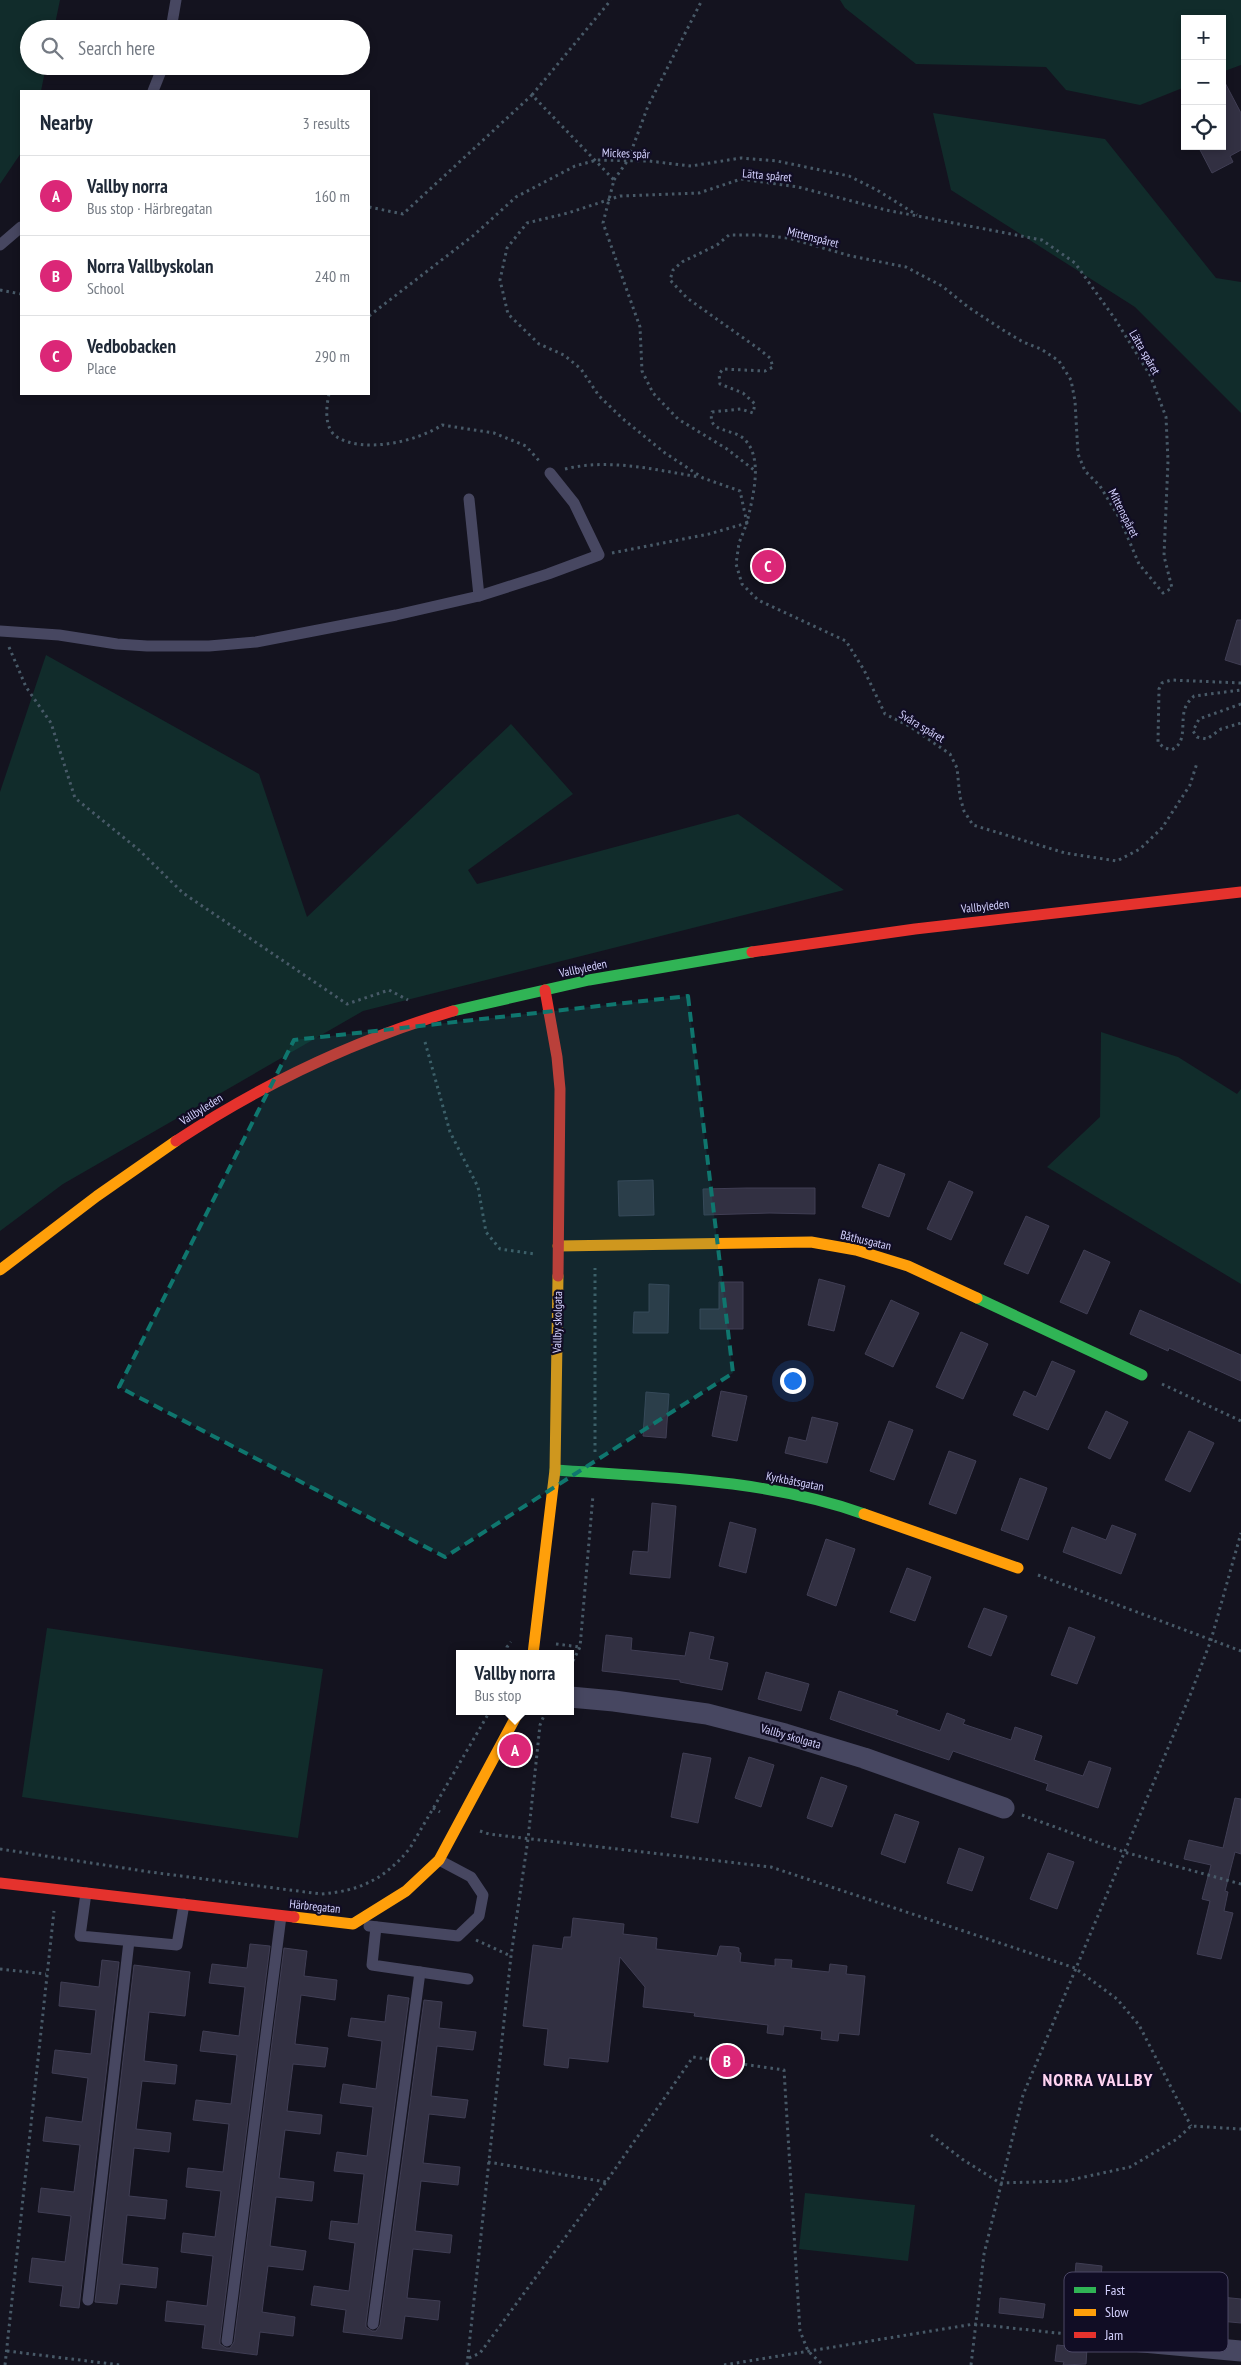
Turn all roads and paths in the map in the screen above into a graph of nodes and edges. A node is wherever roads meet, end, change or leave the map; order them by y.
1 (176, 0) edge
2 (612, 0) edge
3 (702, 0) edge
4 (173, 20) edge
5 (159, 75) edge
6 (153, 90) edge
7 (532, 95) junction
8 (597, 160) junction
9 (628, 160) junction
10 (614, 180) junction
11 (610, 199) junction
12 (370, 207) edge
13 (920, 216) junction
14 (20, 228) edge
15 (0, 245) edge
16 (0, 290) edge
17 (20, 294) edge
18 (370, 315) edge
19 (329, 395) edge
20 (754, 470) junction
21 (550, 473) junction
22 (703, 478) junction
23 (756, 482) joint
24 (469, 499) dead end
25 (747, 523) junction
26 (599, 555) junction
27 (1172, 588) joint
28 (479, 596) junction
29 (1, 631) edge
30 (1241, 683) edge
31 (1241, 690) edge
32 (1241, 704) edge
33 (1241, 723) edge
34 (1197, 763) dead end
35 (1241, 892) edge
36 (545, 990) junction
37 (410, 1001) dead end
38 (425, 1041) dead end
39 (558, 1250) junction
40 (0, 1270) edge
41 (1142, 1375) joint
42 (1241, 1421) edge
43 (556, 1470) junction
44 (1241, 1533) edge
45 (1018, 1568) joint
46 (1210, 1640) junction
47 (534, 1650) edge
48 (1241, 1651) edge
49 (574, 1697) edge
50 (488, 1715) edge
51 (517, 1715) edge
52 (544, 1715) edge
53 (1004, 1808) joint
54 (528, 1839) junction
55 (0, 1849) edge
56 (1124, 1852) junction
57 (66, 1858) junction
58 (438, 1860) junction
59 (0, 1883) edge
60 (1241, 1884) edge
61 (57, 1890) junction
62 (86, 1893) junction
63 (184, 1904) junction
64 (281, 1916) junction
65 (353, 1924) junction
66 (376, 1927) junction
67 (458, 1936) junction
68 (129, 1941) junction
69 (511, 1956) junction
70 (1075, 1968) junction
71 (0, 1969) edge
72 (420, 1972) junction
73 (46, 1974) junction
74 (468, 1979) dead end
75 (1191, 2126) junction
76 (1241, 2129) edge
77 (930, 2135) dead end
78 (488, 2162) junction
79 (606, 2182) junction
80 (1000, 2183) junction
81 (88, 2300) dead end
82 (373, 2324) dead end
83 (974, 2324) junction
84 (1064, 2334) edge
85 (227, 2341) dead end
86 (1228, 2350) edge
87 (8, 2351) junction
88 (808, 2351) junction
89 (1241, 2351) edge
90 (469, 2358) junction
91 (6, 2365) edge
92 (120, 2365) edge
93 (468, 2365) edge
94 (724, 2365) edge
95 (823, 2365) edge
96 (971, 2365) edge

1 - 4 lane
2 - 7 path
3 - 9 path
5 - 6 lane
7 - 8 path
7 - 12 path
8 - 9 path, Mickes spår
8 - 10 path
8 - 18 path, Mickes spår
9 - 10 path
9 - 13 path, Mickes spår
10 - 11 path
11 - 13 path, Lätta spåret
11 - 20 path
11 - 22 path, Lätta spåret
13 - 27 path, Lätta spåret
14 - 15 lane
16 - 17 path
19 - 21 path
20 - 23 path, Mittenspåret
20 - 27 path, Mittenspåret
21 - 22 path
21 - 26 lane
22 - 25 path, Lätta spåret
23 - 25 path, Svåra spåret
24 - 28 lane
25 - 26 path
25 - 34 path, Svåra spåret
26 - 28 lane
28 - 29 lane
29 - 37 path
30 - 31 path
32 - 33 path
35 - 36 street, Vallbyleden
36 - 39 street, Vallby skolgata
36 - 40 street, Vallbyleden
38 - 39 path
39 - 41 street, Båthusgatan
39 - 43 street, Vallby skolgata
41 - 42 path
43 - 45 street, Kyrkbåtsgatan
43 - 47 street, Vallby skolgata
44 - 46 path
45 - 46 path
46 - 48 path
46 - 56 path
49 - 53 street, Vallby skolgata
50 - 57 path
51 - 58 street, Härbregatan
52 - 54 path
53 - 56 path
54 - 69 path
54 - 70 path
55 - 57 path
56 - 60 path
56 - 70 path
57 - 61 path
58 - 65 street, Härbregatan
58 - 67 lane
59 - 61 street, Härbregatan
61 - 62 street, Härbregatan
61 - 73 path
62 - 63 street, Härbregatan
62 - 68 lane
63 - 64 street, Härbregatan
63 - 68 lane
64 - 65 street, Härbregatan
64 - 85 lane
65 - 66 lane
66 - 67 lane
66 - 72 lane
67 - 69 path
68 - 81 lane
69 - 78 path
70 - 75 path
70 - 80 path
71 - 73 path
72 - 74 lane
72 - 82 lane
73 - 87 path
75 - 76 path
75 - 80 path
77 - 80 path
78 - 79 path
78 - 90 path
79 - 88 path
79 - 90 path
80 - 83 path
83 - 84 path
83 - 88 path
83 - 96 path
86 - 89 street
87 - 91 path
87 - 92 path
88 - 94 path
88 - 95 path
90 - 93 path

